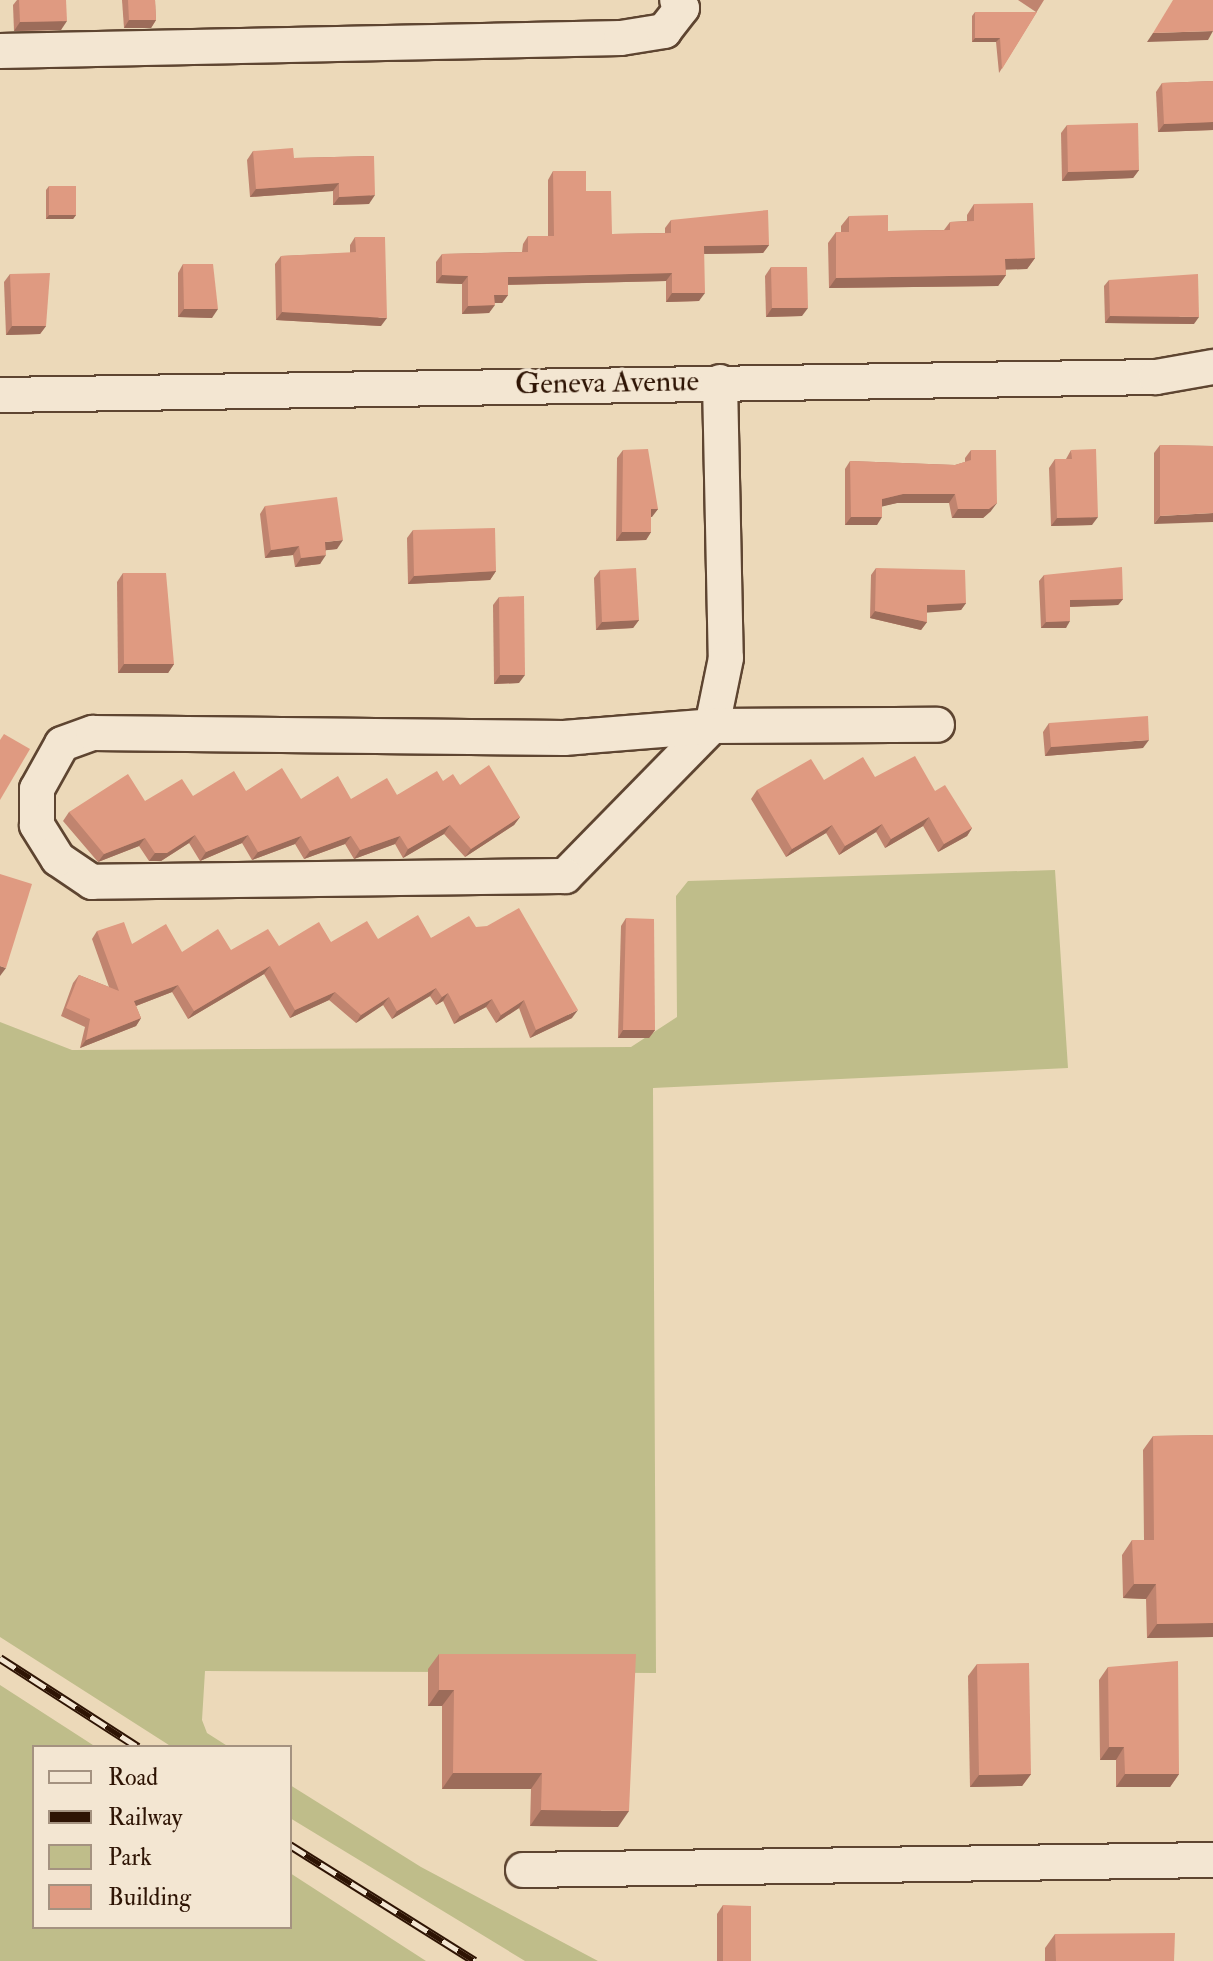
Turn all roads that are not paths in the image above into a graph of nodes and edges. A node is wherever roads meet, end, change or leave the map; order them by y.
1 (677, 0) edge
2 (0, 51) edge
3 (1213, 367) edge
4 (720, 382) junction
5 (0, 395) edge
6 (937, 725) dead end
7 (712, 726) junction
8 (1213, 1860) edge
9 (523, 1870) dead end

1 - 2 street
3 - 4 street, Geneva Avenue
4 - 5 street, Geneva Avenue
4 - 7 street
6 - 7 street
7 - 7 street
8 - 9 street

